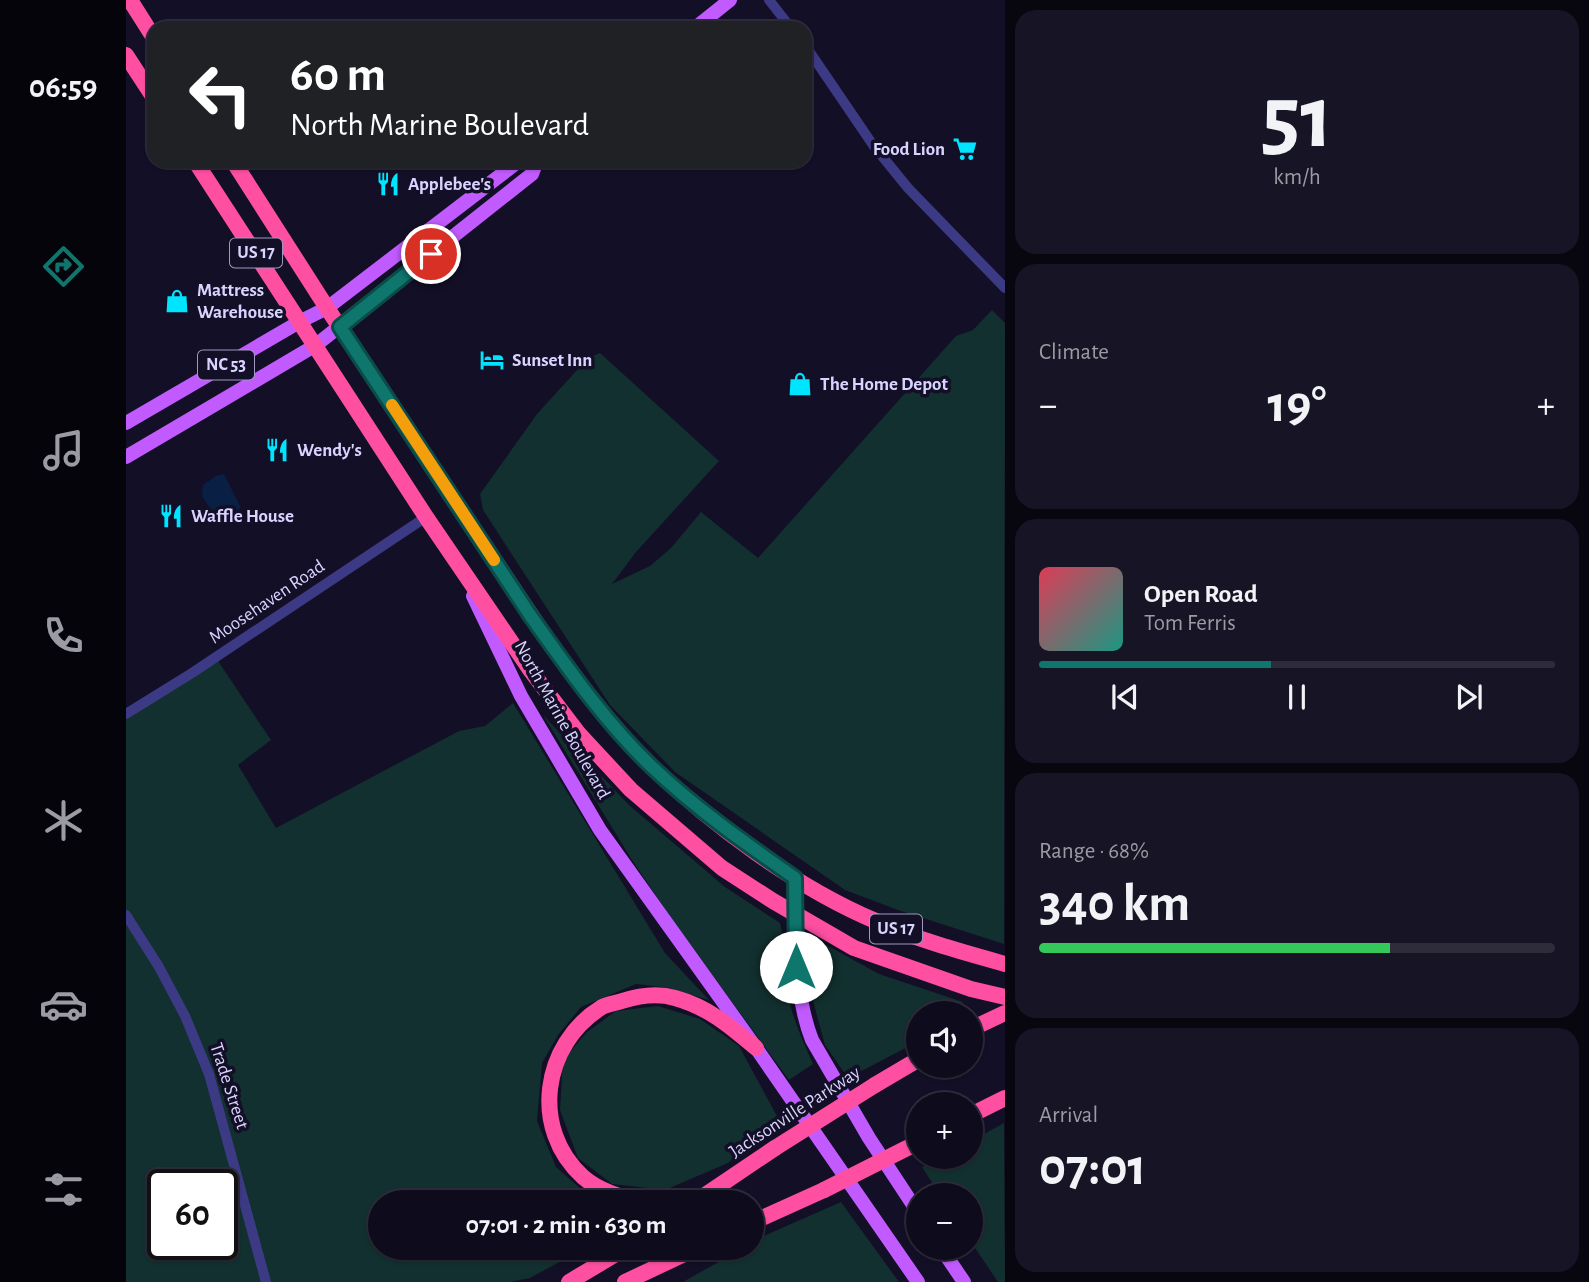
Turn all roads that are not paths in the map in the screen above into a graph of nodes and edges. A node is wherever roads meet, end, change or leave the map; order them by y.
1 (130, 0) edge
2 (730, 0) edge
3 (769, 0) edge
4 (704, 21) edge
5 (786, 21) edge
6 (147, 27) edge
7 (126, 55) edge
8 (812, 55) edge
9 (147, 87) edge
10 (200, 168) edge
11 (237, 168) edge
12 (510, 168) edge
13 (534, 168) edge
14 (1004, 288) edge
15 (327, 308) junction
16 (300, 321) junction
17 (340, 327) junction
18 (316, 345) junction
19 (126, 423) edge
20 (126, 457) edge
21 (426, 517) junction
22 (456, 560) junction
23 (126, 714) edge
24 (795, 878) junction
25 (797, 914) junction
26 (126, 915) edge
27 (1004, 964) edge
28 (1004, 997) edge
29 (1004, 1013) edge
30 (983, 1023) edge
31 (755, 1048) junction
32 (906, 1067) edge
33 (1004, 1098) edge
34 (983, 1109) edge
35 (906, 1149) edge
36 (606, 1190) edge
37 (714, 1190) edge
38 (906, 1194) edge
39 (764, 1217) edge
40 (606, 1260) edge
41 (672, 1260) edge
42 (949, 1260) edge
43 (266, 1282) edge
44 (569, 1282) edge
45 (625, 1282) edge
46 (918, 1282) edge
47 (964, 1282) edge

1 - 6 highway
2 - 4 main road
3 - 5 street
7 - 9 highway
8 - 14 street
10 - 16 highway, North Marine Boulevard / US 17
11 - 15 highway, North Marine Boulevard / US 17
12 - 15 main road, NC 53
13 - 17 main road, NC 53
15 - 16 main road, NC 53
15 - 17 highway, North Marine Boulevard / US 17
16 - 18 highway, North Marine Boulevard / US 17
16 - 19 main road, NC 53
17 - 18 main road, NC 53
17 - 24 highway, North Marine Boulevard / US 17
18 - 20 main road, NC 53
18 - 21 highway, North Marine Boulevard / US 17
21 - 22 highway, North Marine Boulevard / US 17
21 - 23 street, Moosehaven Road
22 - 25 highway, US 17
22 - 31 main road, North Marine Boulevard
24 - 25 main road
24 - 27 highway, US 17
25 - 28 highway, US 17
25 - 38 main road
26 - 43 street, Trade Street
29 - 30 highway
31 - 36 highway
31 - 46 main road, North Marine Boulevard
32 - 37 highway, Jacksonville Parkway, bridge
33 - 34 highway
35 - 39 highway, bridge
40 - 44 highway
41 - 45 highway
42 - 47 main road

